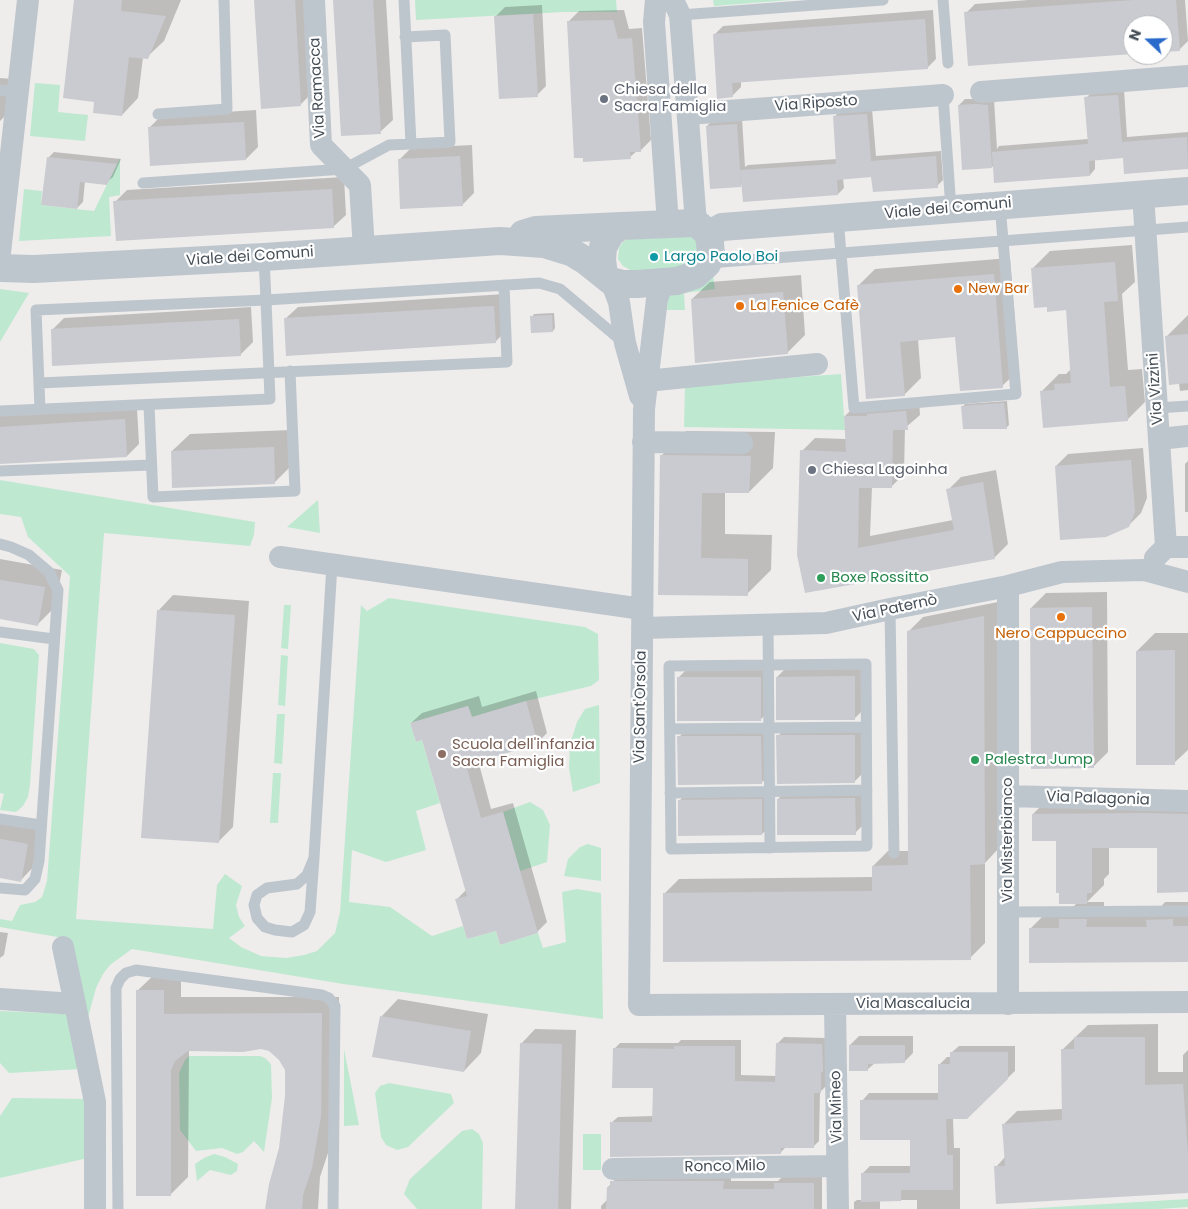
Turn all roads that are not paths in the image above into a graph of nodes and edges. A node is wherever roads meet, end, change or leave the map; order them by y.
1 (28, 0) edge
2 (224, 0) edge
3 (314, 0) edge
4 (404, 0) edge
5 (656, 0) edge
6 (883, 0) edge
7 (943, 0) edge
8 (677, 7) edge
9 (406, 37) junction
10 (948, 63) dead end
11 (1188, 76) edge
12 (9, 91) edge
13 (981, 92) dead end
14 (943, 95) joint
15 (158, 114) dead end
16 (688, 114) junction
17 (6, 140) edge
18 (411, 144) junction
19 (5, 169) edge
20 (344, 169) junction
21 (143, 183) dead end
22 (1188, 191) edge
23 (1143, 194) junction
24 (1000, 205) junction
25 (951, 209) junction
26 (838, 218) junction
27 (668, 224) junction
28 (621, 226) junction
29 (1188, 226) edge
30 (702, 228) junction
31 (1145, 230) junction
32 (500, 241) junction
33 (1003, 241) junction
34 (364, 250) junction
35 (0, 253) edge
36 (841, 253) junction
37 (264, 257) junction
38 (706, 264) junction
39 (0, 268) edge
40 (607, 278) junction
41 (663, 282) junction
42 (504, 285) junction
43 (266, 300) junction
44 (625, 343) junction
45 (817, 364) dead end
46 (290, 371) junction
47 (269, 372) junction
48 (642, 381) junction
49 (39, 382) junction
50 (149, 404) junction
51 (1188, 406) edge
52 (1157, 408) junction
53 (40, 409) junction
54 (0, 411) edge
55 (1188, 436) edge
56 (1159, 439) junction
57 (643, 442) junction
58 (742, 443) dead end
59 (151, 465) junction
60 (0, 471) edge
61 (0, 544) edge
62 (1177, 547) edge
63 (280, 557) dead end
64 (332, 565) junction
65 (1144, 570) junction
66 (1188, 582) edge
67 (1008, 586) junction
68 (890, 609) junction
69 (642, 618) junction
70 (768, 626) junction
71 (0, 632) edge
72 (54, 639) junction
73 (768, 665) junction
74 (866, 727) junction
75 (769, 728) junction
76 (670, 729) junction
77 (867, 790) junction
78 (770, 792) junction
79 (670, 793) junction
80 (1008, 796) junction
81 (1188, 801) edge
82 (0, 819) edge
83 (41, 825) junction
84 (770, 848) junction
85 (894, 853) dead end
86 (314, 858) junction
87 (0, 888) edge
88 (1188, 911) edge
89 (1008, 912) junction
90 (63, 948) dead end
91 (0, 1000) edge
92 (1188, 1002) edge
93 (75, 1004) junction
94 (836, 1004) junction
95 (1008, 1004) junction
96 (639, 1005) joint
97 (838, 1166) junction
98 (613, 1169) dead end
99 (95, 1209) edge
100 (118, 1209) edge
101 (333, 1209) edge
102 (838, 1209) edge

1 - 12 street
2 - 15 lane
3 - 20 street, Via Ramacca
4 - 9 lane
5 - 27 street
6 - 8 lane
7 - 10 lane
8 - 16 street
9 - 18 lane
9 - 18 lane
11 - 13 street
12 - 17 street
14 - 16 street, Via Riposto
14 - 25 lane
16 - 30 street
17 - 19 street
18 - 20 lane
19 - 35 street
20 - 21 lane
20 - 34 street, Via Ramacca
22 - 23 street, Viale dei Comuni
23 - 24 street, Viale dei Comuni
23 - 31 street, Via Vizzini
24 - 25 street, Viale dei Comuni
24 - 33 lane
25 - 26 street, Viale dei Comuni
26 - 30 street, Viale dei Comuni
26 - 36 lane
27 - 28 street, Viale dei Comuni
27 - 30 street, Viale dei Comuni
28 - 32 street, Viale dei Comuni
28 - 40 street
29 - 31 lane
30 - 38 street
31 - 33 lane
31 - 52 street, Via Vizzini
32 - 34 street, Viale dei Comuni
32 - 40 street
33 - 36 lane
33 - 36 lane
34 - 37 street, Viale dei Comuni
36 - 38 lane
37 - 39 street, Viale dei Comuni
37 - 43 lane
38 - 41 street
40 - 41 street
40 - 44 street
41 - 48 street, Via Sant'Orsola
42 - 43 lane
42 - 44 lane
42 - 46 lane
43 - 47 lane
43 - 49 lane
44 - 48 street
45 - 48 street
46 - 47 lane
46 - 59 lane
47 - 49 lane
47 - 50 lane
48 - 57 street, Via Sant'Orsola
49 - 53 lane
50 - 53 lane
50 - 59 lane
51 - 52 lane
52 - 56 street, Via Vizzini
53 - 54 lane
55 - 56 street
56 - 62 street, Via Vizzini
57 - 58 street
57 - 69 street, Via Sant'Orsola
59 - 60 lane
61 - 72 lane
62 - 65 street
63 - 64 street, Via Paternò
64 - 69 street, Via Paternò
64 - 86 lane
65 - 66 street, Via Paternò
65 - 67 street, Via Paternò
67 - 68 street, Via Paternò
67 - 80 street, Via Misterbianco
68 - 70 street, Via Paternò
68 - 85 lane
69 - 70 street, Via Paternò
69 - 96 street, Via Sant'Orsola
70 - 73 lane
71 - 72 lane
72 - 83 lane
73 - 74 lane
73 - 75 lane
73 - 76 lane
74 - 75 lane
74 - 77 lane
75 - 76 lane
75 - 78 lane
76 - 79 lane
77 - 78 lane
77 - 84 lane
78 - 79 lane
78 - 84 lane
79 - 84 lane
80 - 81 street, Via Palagonia
80 - 89 street, Via Misterbianco
82 - 83 lane
83 - 87 lane
86 - 86 lane
88 - 89 lane
89 - 95 street, Via Misterbianco
90 - 93 street
91 - 93 street
92 - 95 street, Via Mascalucia
93 - 99 street
94 - 95 street, Via Mascalucia
94 - 96 street, Via Mascalucia
94 - 97 street, Via Mineo
97 - 98 street, Ronco Milo
97 - 102 street, Via Mineo
100 - 101 lane

